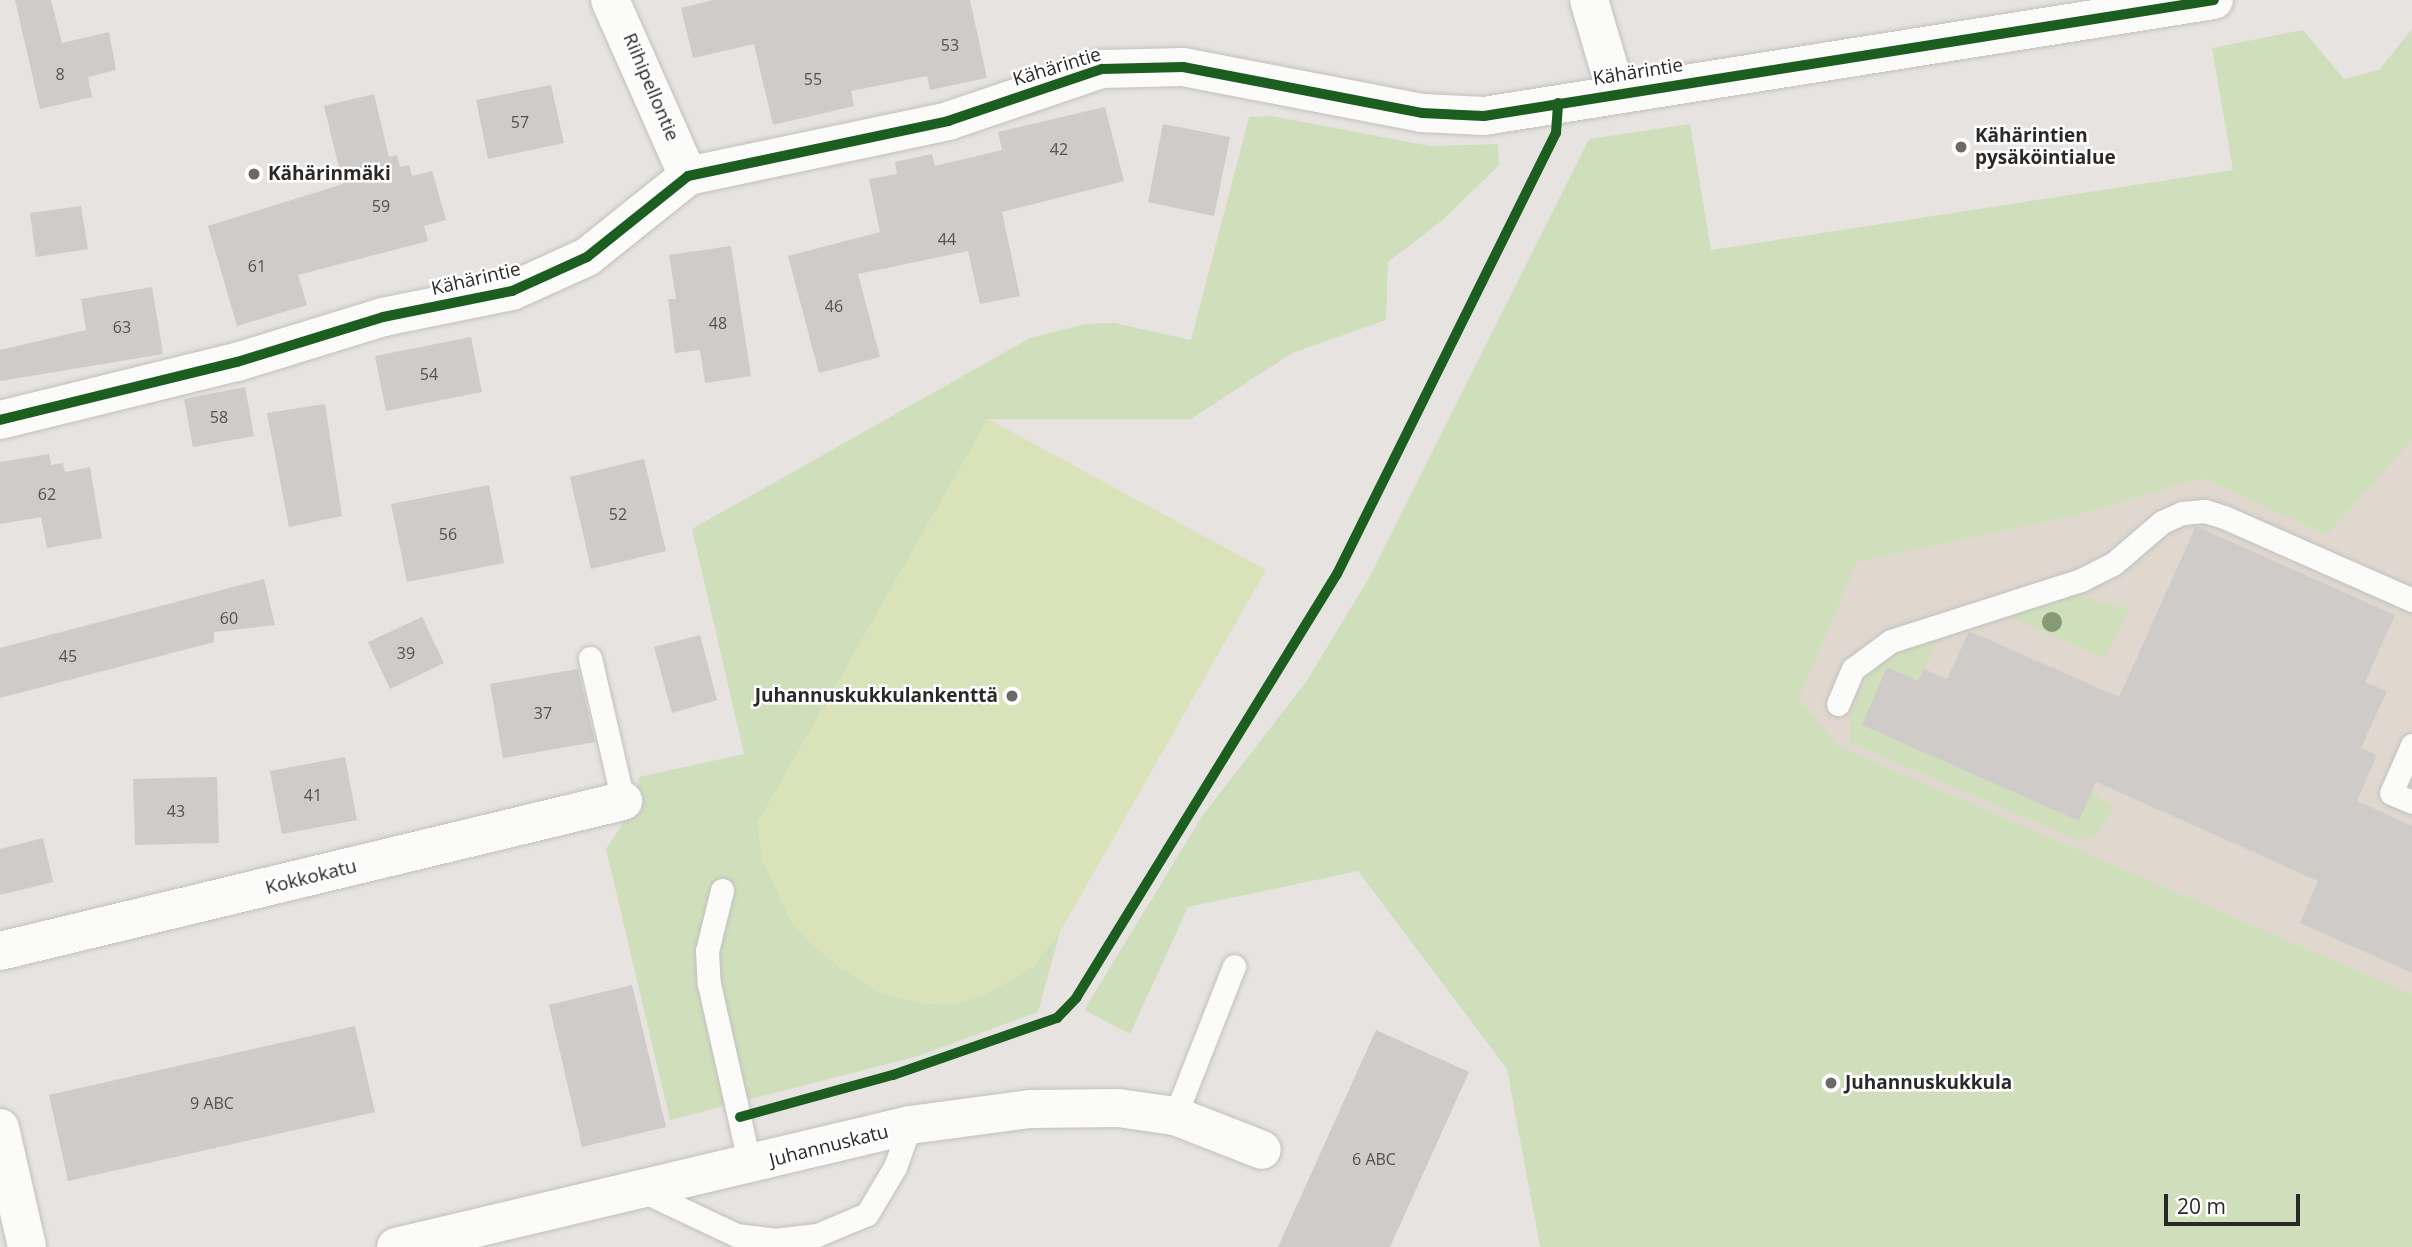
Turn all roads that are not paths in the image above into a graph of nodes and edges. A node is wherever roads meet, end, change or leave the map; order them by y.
1 (610, 0) edge
2 (1590, 0) edge
3 (2214, 0) edge
4 (1616, 92) junction
5 (688, 176) junction
6 (0, 420) edge
7 (2412, 600) edge
8 (590, 658) dead end
9 (1838, 704) dead end
10 (2412, 745) edge
11 (623, 801) joint
12 (2412, 802) edge
13 (722, 890) dead end
14 (0, 951) edge
15 (1234, 966) dead end
16 (1175, 1116) junction
17 (911, 1125) junction
18 (0, 1128) edge
19 (1262, 1150) dead end
20 (750, 1166) junction
21 (641, 1190) junction
22 (776, 1244) edge
23 (27, 1247) edge
24 (396, 1247) edge

1 - 5 street, Riihipellontie
2 - 4 street
3 - 4 street, Kähärintie
4 - 5 street, Kähärintie
5 - 6 street, Kähärintie
7 - 9 lane
8 - 11 lane
10 - 12 lane
11 - 14 street, Kokkokatu
13 - 20 lane
15 - 16 lane
16 - 17 street, Juhannuskatu
16 - 19 street, Juhannuskatu
17 - 20 street, Juhannuskatu
17 - 22 lane
18 - 23 street
20 - 21 street, Juhannuskatu
21 - 22 lane
21 - 24 street, Juhannuskatu

